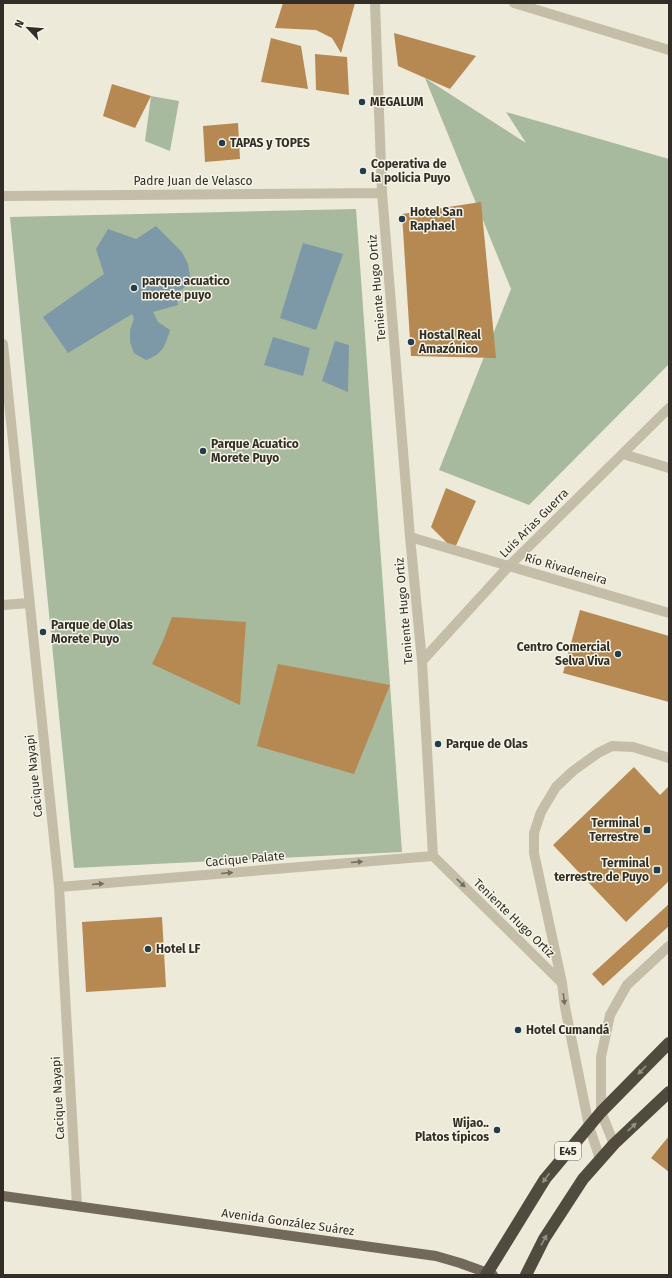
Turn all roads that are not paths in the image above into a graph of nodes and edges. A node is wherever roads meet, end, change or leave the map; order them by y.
1 (375, 3) edge
2 (514, 3) edge
3 (669, 50) edge
4 (382, 193) junction
5 (3, 196) edge
6 (3, 344) edge
7 (669, 408) edge
8 (622, 454) junction
9 (669, 468) edge
10 (410, 537) junction
11 (509, 566) junction
12 (29, 603) junction
13 (3, 605) edge
14 (669, 613) edge
15 (422, 661) junction
16 (669, 758) edge
17 (433, 856) junction
18 (59, 887) junction
19 (669, 946) edge
20 (562, 983) junction
21 (669, 1043) edge
22 (669, 1092) edge
23 (601, 1112) junction
24 (589, 1126) junction
25 (614, 1144) junction
26 (600, 1159) junction
27 (3, 1196) edge
28 (77, 1206) junction
29 (489, 1274) edge
30 (526, 1275) edge

1 - 4 street, Teniente Hugo Ortiz
2 - 3 street
4 - 5 street, Padre Juan de Velasco
4 - 10 street, Teniente Hugo Ortiz
6 - 12 street, Cacique Nayapi
7 - 8 street, Luis Arias Guerra
8 - 9 street
8 - 11 street, Luis Arias Guerra
10 - 11 street, Río Rivadeneira
10 - 15 street, Teniente Hugo Ortiz
11 - 14 street, Río Rivadeneira
11 - 15 street, Luis Arias Guerra
12 - 13 street
12 - 18 street, Cacique Nayapi
15 - 17 street, Teniente Hugo Ortiz
16 - 20 street
18 -> 17 street, Cacique Palate
17 -> 20 street, Teniente Hugo Ortiz
18 - 28 street, Cacique Nayapi
19 - 23 street
20 -> 24 street
21 -> 23 highway, E45
25 -> 22 highway, E45
23 - 24 highway, E45
23 - 25 street
24 - 26 street
24 -> 29 highway, E45
25 - 26 highway, E45
30 -> 26 highway, E45
27 - 28 main road, Avenida González Suárez
28 - 29 main road, Avenida González Suárez

